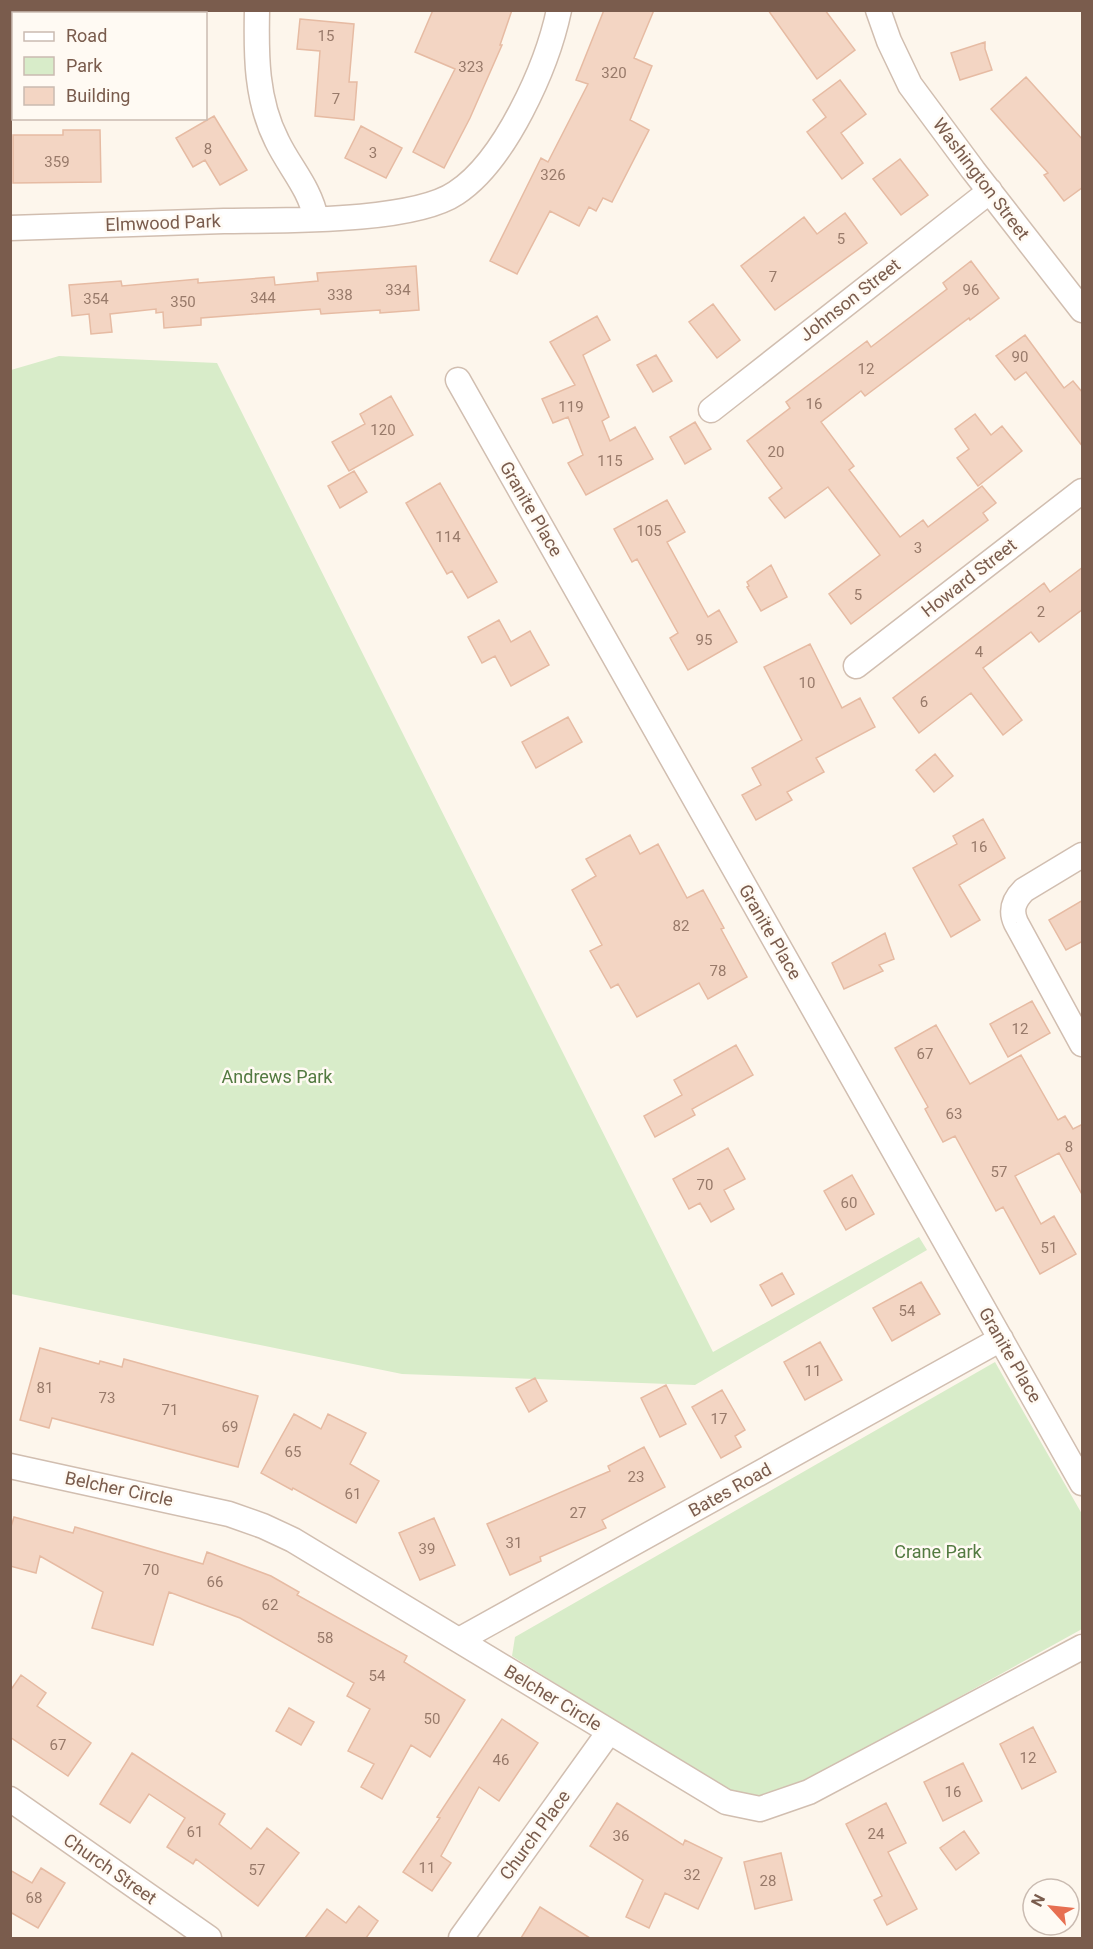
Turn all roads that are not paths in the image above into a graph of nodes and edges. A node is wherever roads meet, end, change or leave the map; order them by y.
1 (257, 10) edge
2 (559, 10) edge
3 (878, 10) edge
4 (990, 191) junction
5 (316, 219) junction
6 (10, 228) edge
7 (1083, 310) edge
8 (458, 380) dead end
9 (711, 410) dead end
10 (1083, 490) edge
11 (856, 666) dead end
12 (1083, 855) edge
13 (1083, 1044) edge
14 (1001, 1339) junction
15 (10, 1466) edge
16 (1080, 1472) edge
17 (459, 1640) junction
18 (1083, 1647) edge
19 (609, 1732) junction
20 (10, 1799) edge
21 (209, 1938) edge
22 (460, 1938) edge

1 - 5 street
2 - 5 street, Elmwood Park
3 - 4 street, Washington Street
4 - 7 street, Washington Street
4 - 9 street, Johnson Street
5 - 6 street, Elmwood Park
8 - 14 street, Granite Place
10 - 11 street, Howard Street
12 - 13 street
14 - 16 street, Granite Place
14 - 17 street, Bates Road
15 - 17 street, Belcher Circle
17 - 19 street, Belcher Circle
18 - 19 street, Belcher Circle
19 - 22 street, Church Place
20 - 21 street, Church Street

